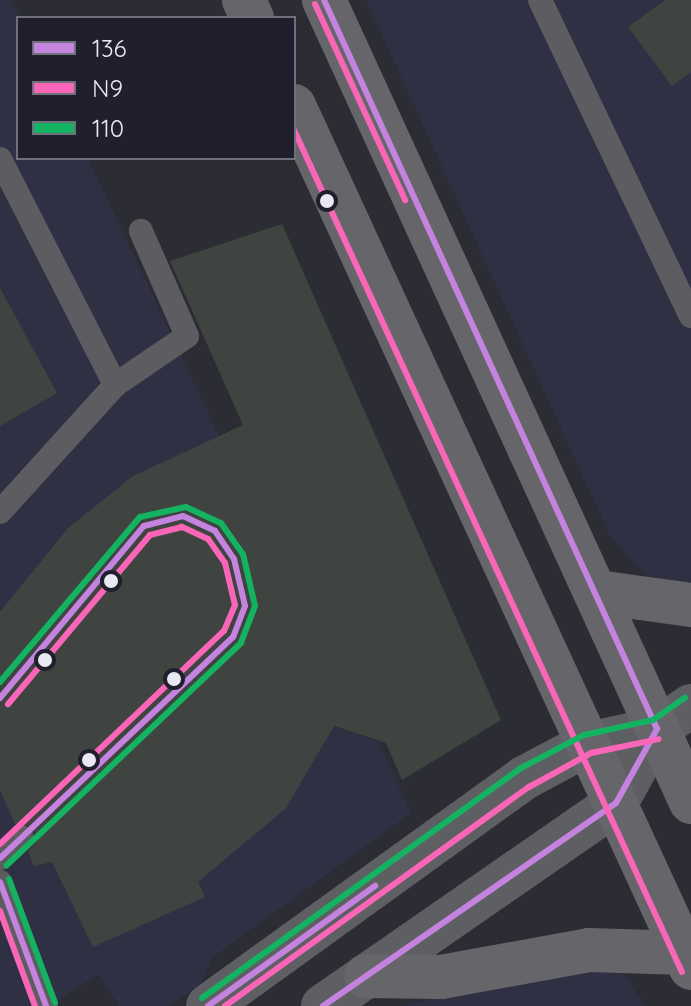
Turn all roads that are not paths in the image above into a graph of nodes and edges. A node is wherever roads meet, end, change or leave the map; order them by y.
1 (324, 0) edge
2 (540, 0) edge
3 (296, 110) edge
4 (0, 159) edge
5 (141, 231) dead end
6 (691, 316) edge
7 (115, 385) junction
8 (0, 512) edge
9 (597, 592) junction
10 (691, 605) edge
11 (674, 717) edge
12 (588, 744) junction
13 (691, 802) edge
14 (616, 803) junction
15 (22, 837) dead end
16 (0, 858) edge
17 (0, 882) edge
18 (688, 961) edge
19 (366, 976) junction
20 (46, 1006) edge
21 (208, 1006) edge
22 (323, 1006) edge

1 - 9 main road
2 - 6 lane
3 - 12 main road
4 - 7 lane
5 - 7 lane
7 - 8 lane
9 - 10 main road
9 - 11 main road
11 - 12 street
11 - 13 main road
11 - 14 street
12 - 14 main road
12 - 21 street
14 - 18 main road
14 - 19 street
15 - 16 lane
17 - 20 lane
18 - 19 main road
19 - 22 street

